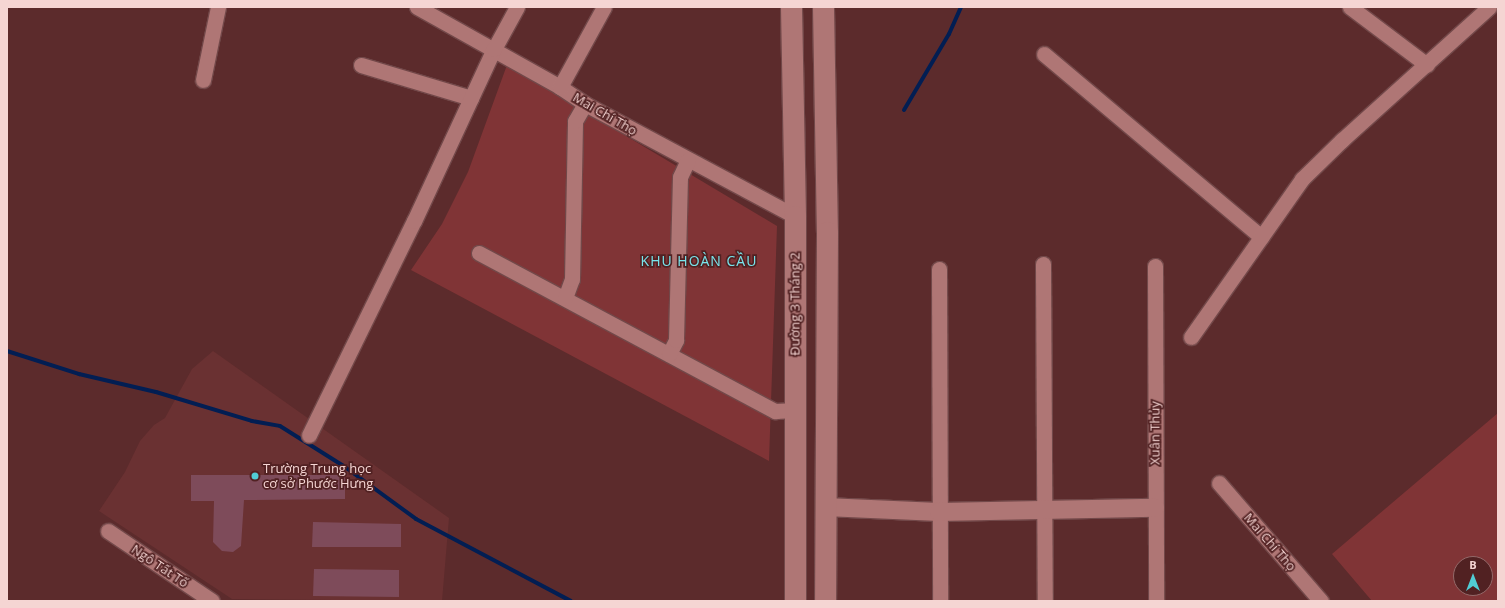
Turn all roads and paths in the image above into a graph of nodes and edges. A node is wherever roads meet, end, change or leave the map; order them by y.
1 (218, 7) edge
2 (417, 7) edge
3 (517, 7) edge
4 (604, 7) edge
5 (791, 7) edge
6 (823, 7) edge
7 (1350, 7) edge
8 (1490, 7) edge
9 (494, 49) junction
10 (1044, 54) dead end
11 (362, 65) dead end
12 (1427, 65) junction
13 (203, 80) dead end
14 (560, 87) junction
15 (471, 98) junction
16 (585, 104) junction
17 (688, 160) junction
18 (795, 216) junction
19 (1262, 237) junction
20 (479, 253) dead end
21 (1043, 264) dead end
22 (1155, 266) dead end
23 (939, 268) dead end
24 (565, 298) junction
25 (1191, 337) dead end
26 (669, 354) junction
27 (796, 410) junction
28 (310, 435) dead end
29 (1219, 483) dead end
30 (825, 507) junction
31 (1155, 508) junction
32 (1045, 509) junction
33 (939, 512) junction
34 (108, 530) dead end
35 (212, 601) edge
36 (795, 601) edge
37 (825, 601) edge
38 (940, 601) edge
39 (1044, 601) edge
40 (1156, 601) edge
41 (1321, 601) edge

1 - 13 street
2 - 9 street, Mai Chí Thọ
3 - 9 street
4 - 14 street
5 - 18 main road, Đường 3 Tháng 2
6 - 30 main road
7 - 12 street
8 - 12 street
9 - 14 street, Mai Chí Thọ
9 - 15 street
10 - 19 street
11 - 15 street
12 - 19 street
14 - 16 street, Mai Chí Thọ
15 - 28 street
16 - 17 street, Mai Chí Thọ
16 - 24 street
17 - 18 street, Mai Chí Thọ
17 - 26 street
18 - 27 main road, Đường 3 Tháng 2
19 - 25 street
20 - 24 street
21 - 32 street
22 - 31 street, Xuân Thủy
23 - 33 street
24 - 26 street
26 - 27 street
27 - 36 main road, Đường 3 Tháng 2
29 - 41 street, Mai Chí Thọ
30 - 33 street
30 - 37 main road
31 - 32 street
31 - 40 street, Xuân Thủy
32 - 33 street
32 - 39 street
33 - 38 street
34 - 35 street, Ngô Tất Tố

